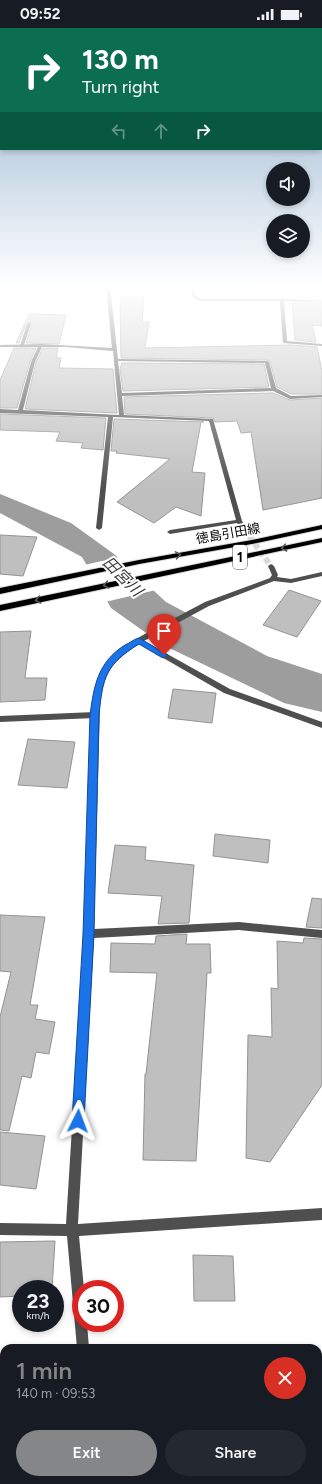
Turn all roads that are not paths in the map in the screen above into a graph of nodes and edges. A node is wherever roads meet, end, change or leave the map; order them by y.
1 (37, 354) edge
2 (115, 354) edge
3 (116, 360) junction
4 (274, 389) junction
5 (120, 395) junction
6 (322, 396) edge
7 (0, 411) edge
8 (20, 412) junction
9 (111, 415) junction
10 (122, 416) junction
11 (239, 521) junction
12 (322, 527) edge
13 (100, 528) dead end
14 (244, 529) tunnel mouth
15 (170, 532) dead end
16 (322, 540) edge
17 (271, 566) tunnel mouth
18 (322, 574) edge
19 (273, 579) junction
20 (0, 591) edge
21 (0, 608) edge
22 (142, 639) junction
23 (95, 715) junction
24 (0, 719) edge
25 (322, 725) edge
26 (89, 934) junction
27 (322, 934) edge
28 (322, 1214) edge
29 (0, 1229) edge
30 (72, 1230) junction
31 (83, 1344) edge

1 - 8 street
2 - 3 street
3 - 4 street
3 - 5 street
4 - 5 street
4 - 6 street
5 - 10 street
7 - 8 street
8 - 9 street
9 - 10 street
9 - 13 street
10 - 11 street
11 - 14 street
11 - 15 street
20 -> 12 main road, 徳島引田線 / 1
16 -> 21 main road, 1
17 - 19 street
18 - 19 street
19 - 22 street
22 - 23 street
22 - 25 street
23 - 24 street
23 - 26 street
26 - 27 street
26 - 30 street
28 - 30 street
29 - 30 street
30 - 31 street

